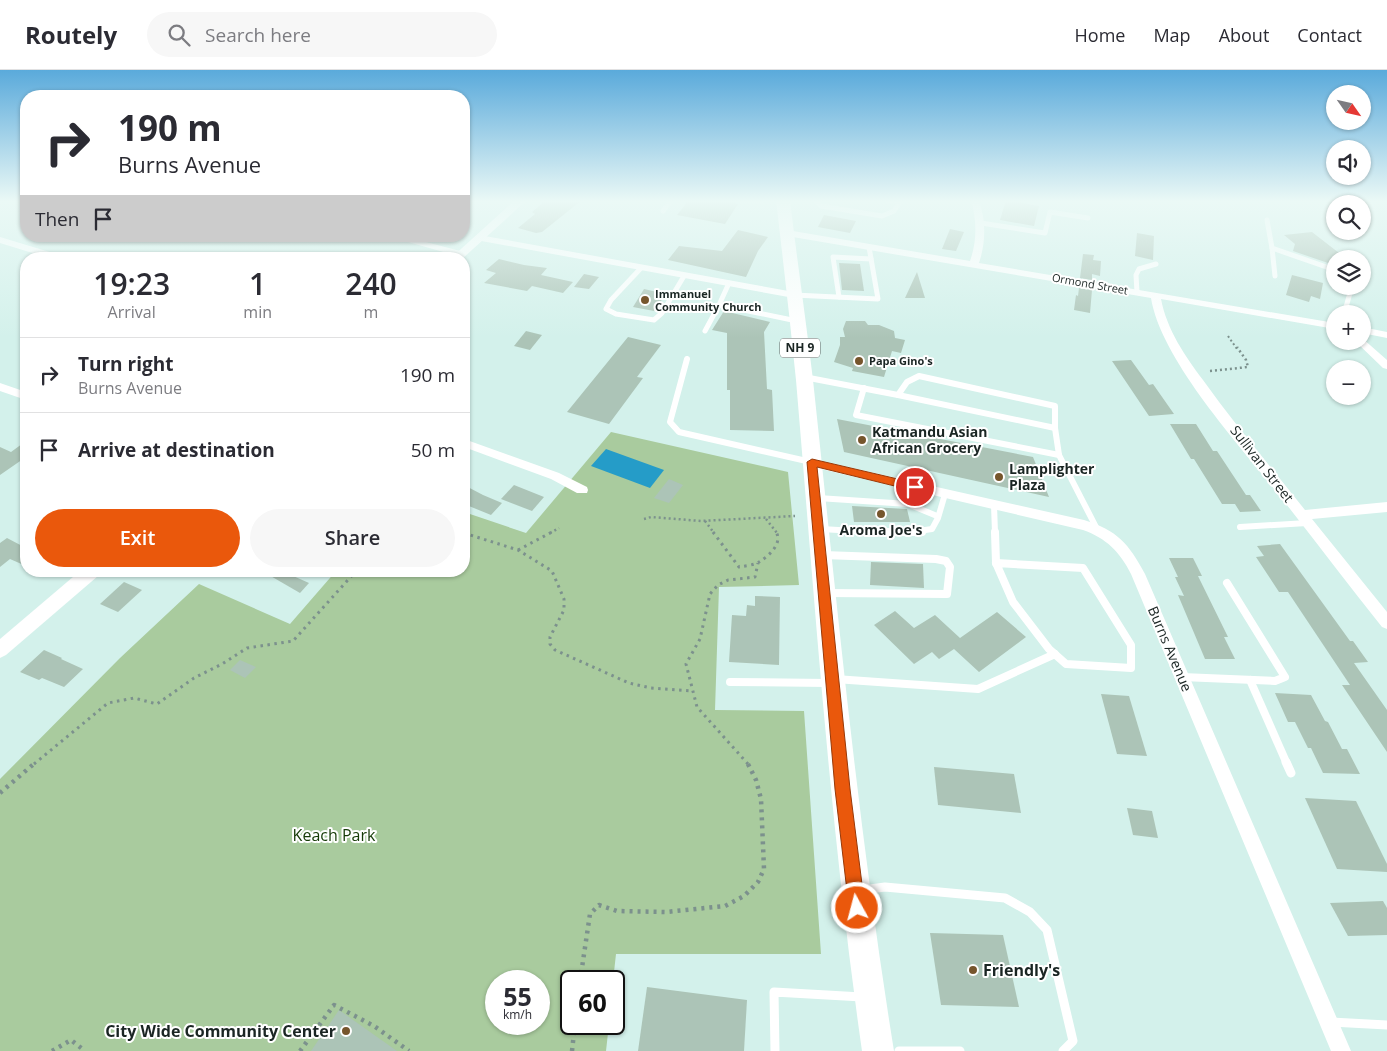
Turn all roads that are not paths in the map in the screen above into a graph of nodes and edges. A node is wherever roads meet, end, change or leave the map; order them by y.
1 (19, 246) edge
2 (424, 246) edge
3 (521, 246) edge
4 (788, 246) edge
5 (862, 246) edge
6 (979, 246) edge
7 (869, 247) junction
8 (1272, 248) joint
9 (39, 252) edge
10 (445, 252) edge
11 (871, 259) junction
12 (1156, 264) dead end
13 (974, 265) junction
14 (1326, 266) edge
15 (640, 268) junction
16 (684, 276) junction
17 (1275, 276) dead end
18 (729, 283) junction
19 (1137, 292) junction
20 (794, 295) junction
21 (1155, 295) junction
22 (839, 297) junction
23 (719, 305) junction
24 (797, 321) junction
25 (1326, 324) edge
26 (705, 330) dead end
27 (1371, 332) edge
28 (1387, 335) edge
29 (1370, 350) edge
30 (687, 359) dead end
31 (1387, 366) edge
32 (804, 377) junction
33 (0, 388) edge
34 (864, 388) junction
35 (20, 394) edge
36 (898, 395) junction
37 (1055, 428) junction
38 (470, 445) edge
39 (1059, 455) junction
40 (812, 462) junction
41 (582, 490) dead end
42 (945, 494) junction
43 (814, 498) junction
44 (994, 505) junction
45 (1387, 507) edge
46 (937, 516) junction
47 (1304, 519) junction
48 (1240, 527) dead end
49 (818, 529) junction
50 (1097, 529) junction
51 (821, 555) junction
52 (996, 563) junction
53 (85, 577) edge
54 (1227, 583) dead end
55 (825, 593) junction
56 (1387, 623) edge
57 (0, 650) edge
58 (1054, 654) junction
59 (1182, 677) junction
60 (1250, 680) junction
61 (833, 681) junction
62 (730, 682) dead end
63 (1291, 773) dead end
64 (855, 891) junction
65 (870, 998) junction
66 (1328, 1022) junction
67 (1387, 1026) edge
68 (775, 1051) edge
69 (878, 1051) edge
70 (899, 1051) edge
71 (960, 1051) edge
72 (1063, 1051) edge
73 (1341, 1051) edge

1 - 9 street
2 - 10 street
3 - 15 street
4 - 20 main road, NH 9
5 - 7 street, Ormond Street
6 - 13 street
7 - 11 lane
7 - 13 street, Ormond Street
8 - 14 lane
8 - 17 lane
11 - 22 lane
11 - 22 lane
12 - 19 lane
13 - 19 street, Ormond Street
15 - 16 street
15 - 16 lane
16 - 18 street
18 - 20 street
18 - 23 lane
19 - 21 street, Ormond Street
20 - 22 lane
20 - 24 main road, NH 9
21 - 25 street, Ormond Street
21 - 47 street, Sullivan Street
23 - 24 lane
23 - 26 lane
24 - 32 main road, NH 9
27 - 28 street
29 - 31 street
30 - 40 lane
32 - 34 lane
32 - 40 main road, NH 9
33 - 35 street
34 - 36 lane
34 - 39 lane
36 - 37 lane
36 - 37 lane
37 - 39 lane
38 - 41 street
39 - 50 lane
40 - 42 street, Burns Avenue
40 - 43 main road, NH 9
42 - 44 street, Burns Avenue
42 - 46 lane
43 - 46 lane
43 - 49 main road, NH 9
44 - 50 street, Burns Avenue
44 - 52 lane
45 - 47 street
46 - 49 lane
47 - 48 lane
47 - 56 street, Sullivan Street
49 - 51 main road, NH 9
50 - 59 street, Burns Avenue
51 - 55 main road, NH 9
51 - 55 lane
52 - 58 lane
52 - 58 lane
53 - 57 street
54 - 60 lane
55 - 61 main road, NH 9
58 - 61 lane
59 - 60 lane
59 - 66 street, Burns Avenue
60 - 63 lane
61 - 62 lane
61 - 64 main road, NH 9
64 - 65 main road, NH 9
64 - 72 lane
65 - 68 lane
65 - 69 main road, NH 9
66 - 67 lane
66 - 73 street, Burns Avenue
70 - 71 lane

